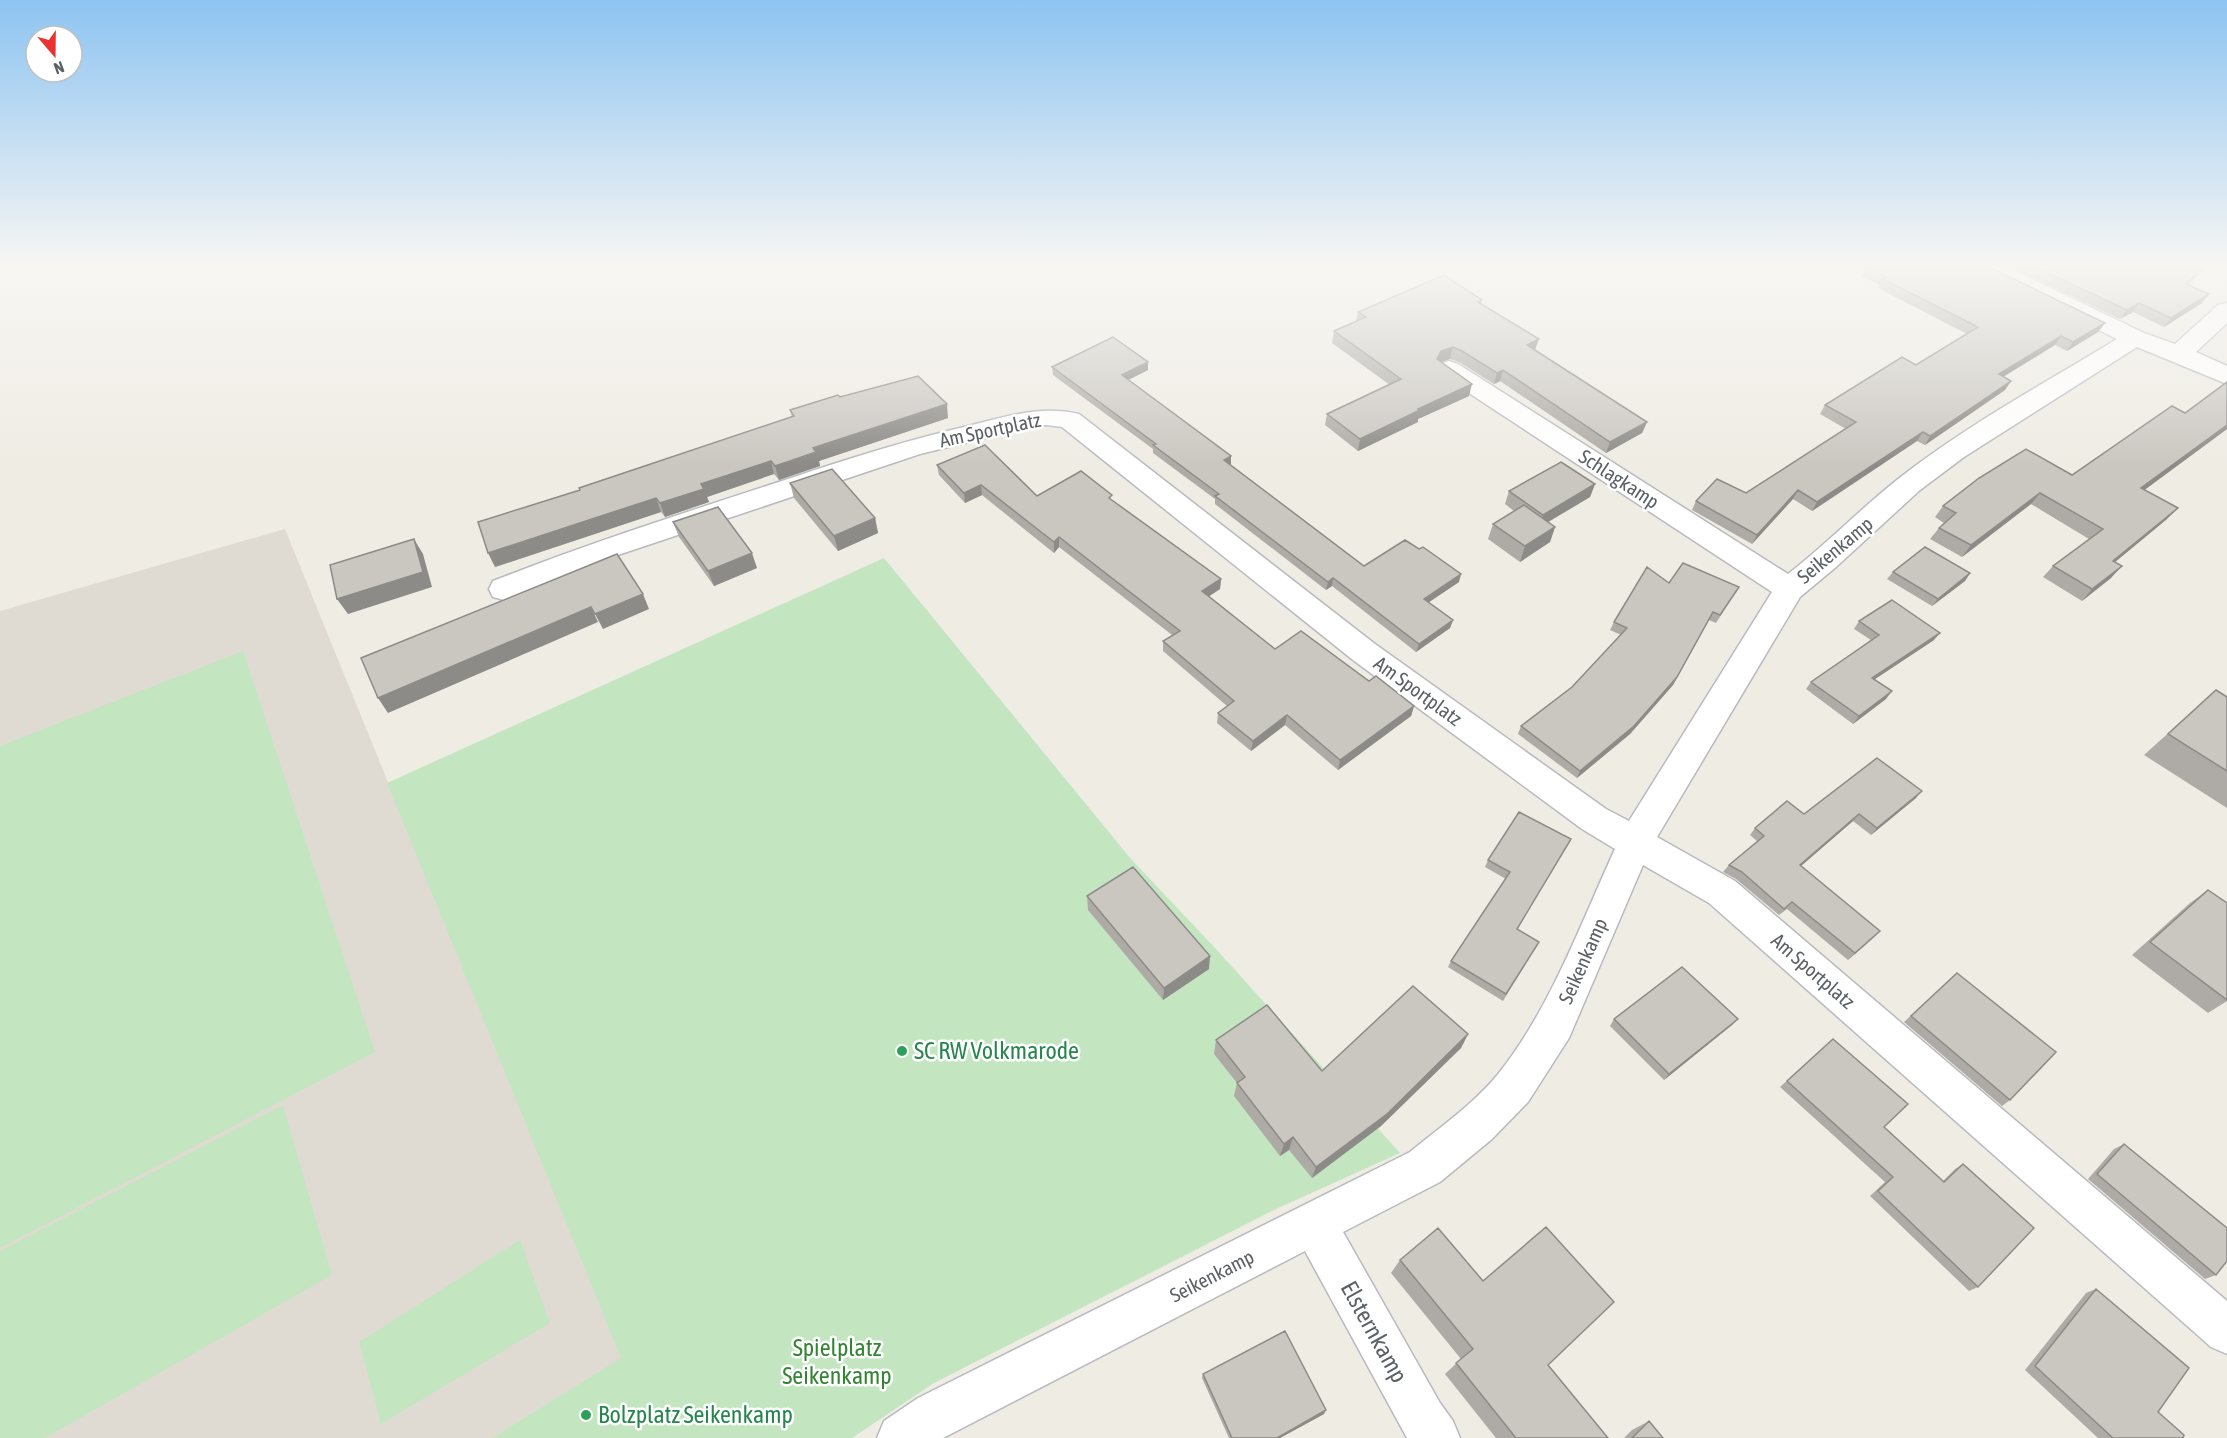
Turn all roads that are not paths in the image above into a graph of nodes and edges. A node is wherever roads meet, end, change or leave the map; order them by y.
1 (2123, 332) edge
2 (2203, 332) edge
3 (2135, 338) junction
4 (2179, 354) junction
5 (1449, 369) edge
6 (2227, 376) edge
7 (504, 589) dead end
8 (1789, 589) junction
9 (1636, 841) junction
10 (1315, 1225) junction
11 (2227, 1331) edge
12 (901, 1438) edge
13 (1436, 1438) edge

1 - 3 street
2 - 4 street
3 - 4 street
3 - 8 street, Seikenkamp
4 - 6 street
5 - 8 street, Schlagkamp
7 - 9 street, Am Sportplatz
8 - 9 street, Seikenkamp
9 - 10 street, Seikenkamp
9 - 11 street, Am Sportplatz
10 - 12 street, Seikenkamp
10 - 13 street, Elsternkamp

